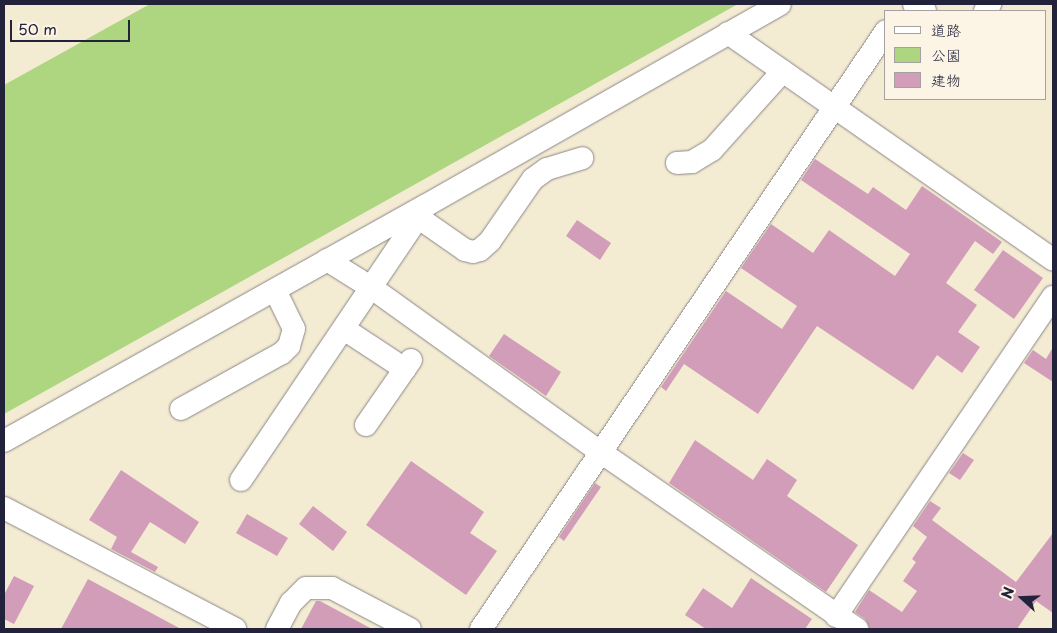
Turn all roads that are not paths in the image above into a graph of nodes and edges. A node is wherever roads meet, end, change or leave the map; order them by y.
1 (780, 4) edge
2 (728, 33) junction
3 (884, 34) edge
4 (783, 71) junction
5 (834, 107) junction
6 (582, 158) dead end
7 (677, 163) dead end
8 (422, 212) junction
9 (327, 260) junction
10 (1053, 260) edge
11 (372, 288) junction
12 (275, 290) junction
13 (1053, 297) edge
14 (344, 329) junction
15 (180, 409) dead end
16 (366, 425) dead end
17 (4, 441) edge
18 (602, 454) junction
19 (241, 480) dead end
20 (4, 508) edge
21 (836, 616) junction
22 (235, 629) edge
23 (277, 629) edge
24 (410, 629) edge
25 (482, 629) edge
26 (856, 629) edge

1 - 2 street
2 - 4 street
2 - 8 street
3 - 5 street
4 - 5 street
4 - 7 street
5 - 10 street
5 - 18 street
6 - 8 street
8 - 9 street
8 - 11 street
9 - 11 street
9 - 12 street
11 - 14 street
11 - 18 street
12 - 15 street
12 - 17 street
13 - 21 street
14 - 16 street
14 - 19 street
18 - 21 street
18 - 25 street
20 - 22 street
21 - 26 street
23 - 24 street

